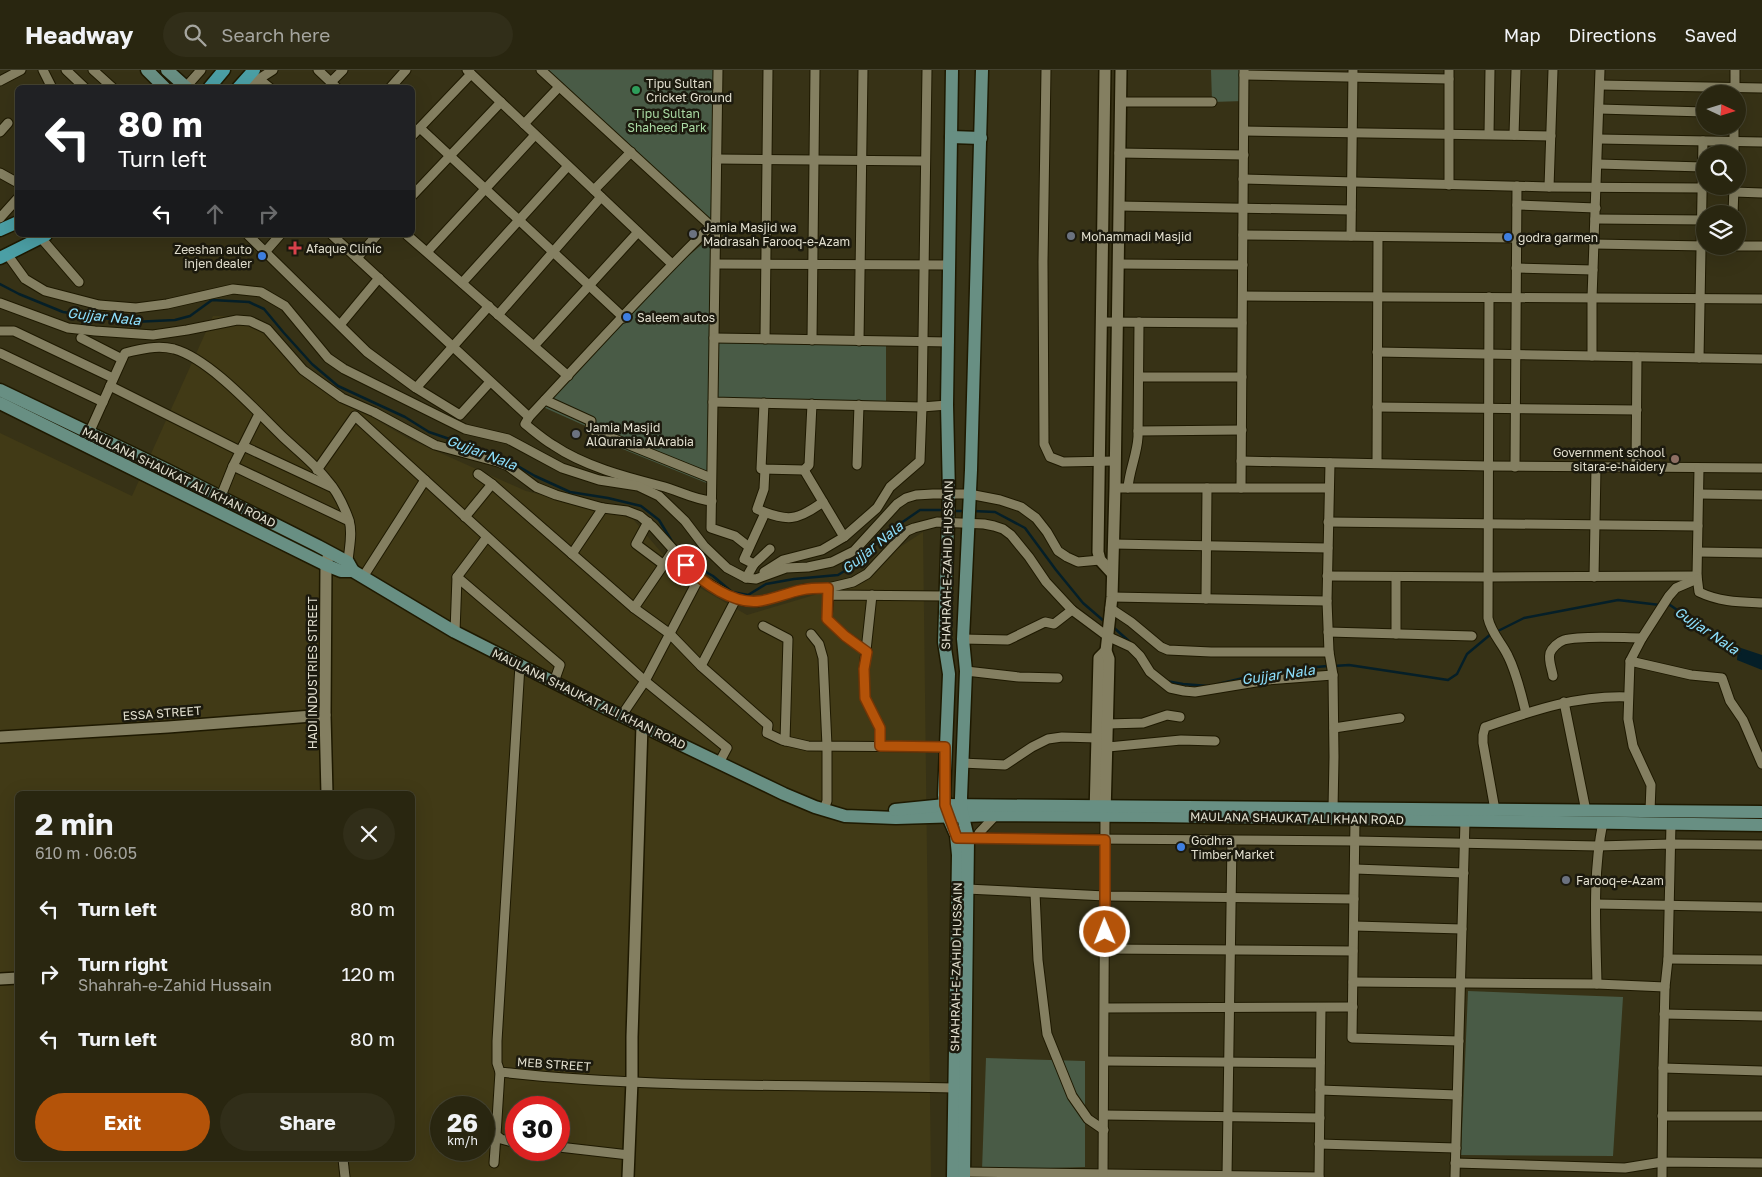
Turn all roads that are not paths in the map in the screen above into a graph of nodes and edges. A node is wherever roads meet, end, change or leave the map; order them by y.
1 (21, 70) edge
2 (43, 70) edge
3 (66, 70) edge
4 (93, 70) edge
5 (147, 70) edge
6 (167, 70) edge
7 (201, 70) edge
8 (273, 70) edge
9 (318, 70) edge
10 (343, 70) edge
11 (406, 70) edge
12 (541, 70) edge
13 (718, 70) edge
14 (768, 70) edge
15 (815, 70) edge
16 (864, 70) edge
17 (927, 70) edge
18 (952, 70) edge
19 (982, 70) edge
20 (1046, 70) edge
21 (1105, 70) edge
22 (1120, 70) edge
23 (1490, 70) edge
24 (1516, 70) edge
25 (1553, 70) edge
26 (1600, 70) edge
27 (1735, 70) edge
28 (221, 72) edge
29 (469, 72) edge
30 (1244, 73) edge
31 (256, 74) edge
32 (1353, 74) edge
33 (1449, 75) edge
34 (0, 81) edge
35 (50, 85) edge
36 (82, 85) edge
37 (110, 85) edge
38 (162, 85) edge
39 (184, 85) edge
40 (188, 85) edge
41 (211, 85) edge
42 (242, 85) edge
43 (247, 85) edge
44 (267, 85) edge
45 (334, 85) edge
46 (393, 85) edge
47 (1600, 85) junction
48 (1735, 85) edge
49 (559, 87) junction
50 (1762, 88) edge
51 (1696, 89) edge
52 (1746, 89) edge
53 (501, 102) junction
54 (1120, 102) junction
55 (1212, 102) dead end
56 (1599, 108) junction
57 (1696, 112) edge
58 (8, 123) dead end
59 (524, 124) junction
60 (420, 128) junction
61 (1244, 130) junction
62 (0, 132) edge
63 (1351, 132) junction
64 (415, 133) edge
65 (1449, 133) junction
66 (1489, 134) junction
67 (535, 135) junction
68 (1514, 135) junction
69 (1734, 135) edge
70 (1551, 136) junction
71 (951, 137) junction
72 (981, 138) junction
73 (1599, 139) junction
74 (1704, 141) junction
75 (1734, 142) junction
76 (1762, 142) edge
77 (1704, 145) edge
78 (631, 152) junction
79 (1119, 153) junction
80 (1244, 155) junction
81 (450, 156) junction
82 (717, 159) junction
83 (767, 159) junction
84 (814, 160) junction
85 (862, 161) junction
86 (925, 161) junction
87 (1598, 164) junction
88 (568, 166) junction
89 (1696, 167) edge
90 (0, 173) edge
91 (1244, 179) junction
92 (15, 181) edge
93 (1351, 182) junction
94 (1449, 185) junction
95 (1517, 186) junction
96 (1549, 187) junction
97 (1596, 187) junction
98 (1696, 188) edge
99 (485, 189) junction
100 (1746, 191) edge
101 (415, 193) edge
102 (1762, 193) edge
103 (598, 194) junction
104 (15, 201) edge
105 (1517, 205) junction
106 (1119, 206) junction
107 (1243, 207) junction
108 (1596, 208) junction
109 (1351, 210) junction
110 (0, 218) edge
111 (1595, 219) junction
112 (519, 220) junction
113 (1696, 220) edge
114 (15, 223) edge
115 (714, 227) junction
116 (0, 230) edge
117 (638, 232) junction
118 (1243, 235) junction
119 (1351, 236) junction
120 (1378, 236) junction
121 (41, 237) edge
122 (44, 237) edge
123 (250, 237) edge
124 (278, 237) edge
125 (334, 237) edge
126 (375, 237) edge
127 (409, 237) edge
128 (1516, 238) junction
129 (1594, 244) junction
130 (1696, 246) edge
131 (1746, 246) edge
132 (1762, 246) edge
133 (266, 251) junction
134 (427, 252) junction
135 (553, 252) junction
136 (1702, 255) edge
137 (3, 256) edge
138 (357, 258) junction
139 (672, 264) junction
140 (716, 264) junction
141 (766, 264) junction
142 (813, 264) junction
143 (860, 264) junction
144 (1118, 264) junction
145 (923, 265) junction
146 (949, 265) junction
147 (1243, 265) junction
148 (1516, 268) junction
149 (1593, 270) junction
150 (379, 278) junction
151 (79, 282) dead end
152 (462, 283) junction
153 (589, 286) junction
154 (1243, 296) junction
155 (1378, 296) junction
156 (1489, 297) junction
157 (1516, 298) junction
158 (1592, 298) junction
159 (1700, 299) junction
160 (1762, 299) edge
161 (0, 302) edge
162 (489, 306) junction
163 (498, 314) junction
164 (624, 318) junction
165 (1102, 322) junction
166 (1118, 322) junction
167 (1139, 322) junction
168 (1242, 323) junction
169 (340, 325) junction
170 (0, 331) edge
171 (81, 338) dead end
172 (714, 338) junction
173 (765, 340) junction
174 (812, 340) junction
175 (859, 341) junction
176 (922, 342) junction
177 (949, 342) junction
178 (534, 346) junction
179 (453, 347) junction
180 (1377, 352) junction
181 (0, 353) edge
182 (1489, 354) junction
183 (1516, 354) junction
184 (1592, 356) junction
185 (1637, 357) junction
186 (1699, 358) junction
187 (122, 359) junction
188 (1762, 359) edge
189 (568, 376) junction
190 (1139, 377) junction
191 (1242, 377) junction
192 (112, 382) junction
193 (490, 382) junction
194 (416, 388) junction
195 (0, 390) edge
196 (545, 400) junction
197 (103, 402) junction
198 (713, 402) junction
199 (0, 403) edge
200 (764, 403) junction
201 (812, 404) junction
202 (858, 405) junction
203 (948, 405) junction
204 (922, 406) junction
205 (1377, 407) junction
206 (1489, 408) junction
207 (1515, 409) junction
208 (1637, 410) junction
209 (259, 414) junction
210 (529, 417) junction
211 (1138, 430) junction
212 (1242, 430) junction
213 (89, 433) junction
214 (242, 449) junction
215 (1100, 461) junction
216 (1114, 461) junction
217 (1242, 461) junction
218 (1330, 463) junction
219 (1377, 464) junction
220 (857, 465) dead end
221 (233, 466) junction
222 (1488, 466) junction
223 (1515, 467) junction
224 (1596, 467) junction
225 (1636, 467) junction
226 (1699, 468) junction
227 (1762, 468) edge
228 (765, 469) junction
229 (317, 470) junction
230 (804, 470) junction
231 (478, 474) dead end
232 (711, 478) junction
233 (425, 480) junction
234 (492, 484) junction
235 (334, 488) junction
236 (1115, 488) junction
237 (1128, 488) junction
238 (1207, 488) junction
239 (1241, 488) junction
240 (1329, 488) junction
241 (1699, 494) junction
242 (1762, 495) edge
243 (221, 496) junction
244 (969, 496) junction
245 (949, 497) junction
246 (712, 500) junction
247 (823, 502) junction
248 (603, 508) junction
249 (765, 513) junction
250 (465, 517) junction
251 (948, 519) junction
252 (968, 520) junction
253 (349, 521) junction
254 (648, 522) junction
255 (1328, 522) junction
256 (1488, 524) junction
257 (1595, 525) junction
258 (1698, 526) junction
259 (487, 537) junction
260 (844, 537) junction
261 (1113, 544) junction
262 (1206, 546) junction
263 (749, 547) junction
264 (1328, 548) junction
265 (770, 550) dead end
266 (673, 551) junction
267 (329, 552) junction
268 (1698, 552) junction
269 (1762, 553) edge
270 (572, 554) junction
271 (1100, 560) junction
272 (754, 564) junction
273 (664, 565) junction
274 (326, 566) junction
275 (355, 570) junction
276 (764, 572) dead end
277 (1111, 572) junction
278 (1327, 576) junction
279 (1396, 576) junction
280 (457, 577) junction
281 (1488, 577) junction
282 (1594, 577) junction
283 (699, 578) junction
284 (746, 578) junction
285 (1697, 578) junction
286 (828, 591) junction
287 (872, 595) junction
288 (946, 596) junction
289 (736, 599) junction
290 (1206, 599) junction
291 (1326, 601) junction
292 (1762, 603) edge
293 (634, 608) junction
294 (1072, 610) junction
295 (1109, 617) junction
296 (763, 626) dead end
297 (455, 632) junction
298 (1328, 632) junction
299 (670, 634) junction
300 (810, 634) dead end
301 (1396, 634) junction
302 (1472, 636) dead end
303 (1642, 638) junction
304 (963, 639) junction
305 (1106, 651) junction
306 (867, 652) junction
307 (1330, 656) junction
308 (1630, 661) junction
309 (520, 665) junction
310 (701, 666) junction
311 (966, 671) junction
312 (1332, 672) junction
313 (1553, 676) dead end
314 (1058, 678) dead end
315 (645, 681) junction
316 (554, 682) junction
317 (1628, 697) junction
318 (1564, 702) junction
319 (1526, 713) junction
320 (325, 715) junction
321 (622, 716) junction
322 (1180, 717) dead end
323 (1400, 718) dead end
324 (1108, 724) junction
325 (642, 725) junction
326 (1334, 728) junction
327 (0, 737) edge
328 (1098, 738) junction
329 (785, 741) junction
330 (1215, 741) dead end
331 (826, 746) junction
332 (880, 746) junction
333 (945, 747) junction
334 (1108, 747) junction
335 (719, 763) junction
336 (962, 763) junction
337 (1762, 764) edge
338 (327, 791) edge
339 (1333, 809) junction
340 (829, 810) junction
341 (962, 810) junction
342 (1495, 810) junction
343 (946, 811) junction
344 (1100, 811) junction
345 (1586, 811) junction
346 (1650, 811) junction
347 (1762, 812) edge
348 (996, 815) junction
349 (1355, 819) junction
350 (1465, 821) junction
351 (1603, 822) junction
352 (1671, 823) junction
353 (1762, 825) edge
354 (968, 838) junction
355 (1105, 840) junction
356 (1232, 841) junction
357 (1356, 841) junction
358 (1464, 843) junction
359 (1671, 844) junction
360 (1762, 845) edge
361 (1598, 846) junction
362 (1354, 869) junction
363 (1464, 873) junction
364 (967, 889) junction
365 (1034, 893) junction
366 (1104, 896) junction
367 (1230, 897) junction
368 (1354, 898) junction
369 (1596, 904) junction
370 (1670, 906) junction
371 (1762, 907) edge
372 (1354, 926) junction
373 (1462, 929) junction
374 (1105, 949) junction
375 (1230, 950) junction
376 (1354, 951) junction
377 (1668, 959) junction
378 (1762, 960) edge
379 (15, 978) edge
380 (0, 979) edge
381 (1353, 982) junction
382 (1461, 983) junction
383 (1597, 984) junction
384 (1665, 987) junction
385 (1105, 1008) junction
386 (1229, 1008) junction
387 (1321, 1008) junction
388 (1353, 1008) junction
389 (1664, 1014) junction
390 (1762, 1016) edge
391 (1459, 1041) junction
392 (1105, 1061) junction
393 (1228, 1062) junction
394 (1320, 1063) junction
395 (1663, 1068) junction
396 (1762, 1071) edge
397 (500, 1072) junction
398 (632, 1081) junction
399 (954, 1088) junction
400 (1320, 1090) junction
401 (1457, 1095) junction
402 (1104, 1115) junction
403 (1662, 1116) junction
404 (1762, 1116) edge
405 (1227, 1117) junction
406 (1320, 1118) junction
407 (1104, 1130) junction
408 (496, 1135) junction
409 (505, 1140) edge
410 (1319, 1144) junction
411 (570, 1148) edge
412 (1456, 1148) junction
413 (629, 1155) junction
414 (344, 1161) edge
415 (1662, 1162) junction
416 (494, 1163) dead end
417 (1455, 1163) junction
418 (1762, 1163) edge
419 (1625, 1173) edge
420 (961, 1175) edge
421 (1104, 1175) edge
422 (1215, 1176) edge
423 (1227, 1176) junction
424 (345, 1177) edge
425 (628, 1177) edge
426 (1319, 1177) edge
427 (1455, 1177) edge
428 (1662, 1177) edge

1 - 34 street
2 - 35 street
3 - 36 street
4 - 37 street
5 - 38 main road
6 - 39 main road
7 - 40 street
8 - 31 street
9 - 45 street
10 - 45 street
11 - 46 street
12 - 49 street
13 - 82 street
14 - 83 street
15 - 84 street
16 - 85 street
17 - 86 street
18 - 71 main road, SHAHRAH-E-ZAHID HUSSAIN
19 - 72 main road, SHAHRAH-E-ZAHID HUSSAIN
20 - 215 street
21 - 165 street
22 - 54 street
23 - 66 street
24 - 68 street
25 - 70 street
26 - 47 street
27 - 48 street
28 - 41 main road
29 - 53 street
29 - 60 street
30 - 32 street
30 - 61 street
31 - 42 main road
31 - 43 street
31 - 44 street
32 - 33 street
32 - 63 street
33 - 65 street
47 - 51 street
47 - 56 street
49 - 59 street
49 - 78 street
50 - 52 street
53 - 59 street
53 - 81 street
54 - 55 street
54 - 79 street
56 - 57 street
56 - 73 street
58 - 62 street
59 - 67 street
60 - 64 street
60 - 81 street
61 - 63 street
61 - 80 street
63 - 65 street
63 - 93 street
65 - 66 street
65 - 94 street
66 - 68 street
67 - 88 street
67 - 99 street
68 - 70 street
69 - 75 street
70 - 96 street
71 - 72 main road
71 - 146 main road, SHAHRAH-E-ZAHID HUSSAIN
72 - 244 main road, SHAHRAH-E-ZAHID HUSSAIN
73 - 74 street
73 - 87 street
74 - 75 street
74 - 77 street
75 - 76 street
78 - 103 street
78 - 115 street
79 - 80 street
79 - 106 street
80 - 91 street
81 - 99 street
81 - 101 street
82 - 83 street
82 - 115 street
83 - 84 street
83 - 141 street
84 - 85 street
84 - 142 street
85 - 86 street
85 - 143 street
86 - 145 street
87 - 89 street
87 - 97 street
88 - 103 street
88 - 112 street
90 - 92 street
91 - 93 street
91 - 107 street
93 - 94 street
93 - 109 street
94 - 95 street
95 - 96 street
95 - 105 street
96 - 97 street
97 - 98 street
97 - 108 street
99 - 112 street
99 - 134 street
100 - 102 street
103 - 117 street
103 - 135 street
104 - 110 street
105 - 108 street
105 - 128 street
106 - 107 street
106 - 144 street
107 - 109 street
107 - 118 street
108 - 111 street
109 - 119 street
111 - 113 street
111 - 129 street
112 - 135 street
112 - 152 street
114 - 116 main road
115 - 139 street
115 - 140 street
117 - 139 street
117 - 153 street
118 - 119 street
118 - 147 street
119 - 120 street
120 - 128 street
120 - 155 street
121 - 137 main road
122 - 151 street
123 - 133 street
124 - 133 street
125 - 138 street
126 - 138 street
127 - 134 street
128 - 148 street
129 - 130 street
129 - 149 street
131 - 132 street
133 - 169 street
134 - 152 street
135 - 153 street
135 - 163 street
136 - 159 street
137 - 284 street
138 - 150 street
139 - 164 street
140 - 141 street
140 - 172 street
141 - 142 street
141 - 173 street
142 - 143 street
142 - 174 street
143 - 145 street
143 - 175 street
144 - 147 street
144 - 166 street
145 - 146 street
145 - 176 street
146 - 177 main road, SHAHRAH-E-ZAHID HUSSAIN
147 - 154 street
148 - 149 street
148 - 157 street
149 - 158 street
150 - 169 street
150 - 179 street
152 - 162 street
153 - 164 street
153 - 178 street
154 - 155 street
154 - 168 street
155 - 156 street
155 - 180 street
156 - 157 street
156 - 182 street
157 - 158 street
157 - 183 street
158 - 159 street
158 - 184 street
159 - 160 street
159 - 186 street
161 - 248 street
162 - 163 street
162 - 179 street
163 - 178 street
164 - 189 street
165 - 166 street
165 - 215 street
166 - 167 street
166 - 216 street
167 - 168 street
167 - 190 street
168 - 191 street
169 - 194 street
170 - 192 street
171 - 187 street
172 - 173 street
172 - 198 street
173 - 174 street
174 - 175 street
175 - 176 street
176 - 177 street
176 - 204 street
177 - 203 main road, SHAHRAH-E-ZAHID HUSSAIN
178 - 189 street
179 - 193 street
179 - 194 street
180 - 182 street
180 - 205 street
181 - 197 street
182 - 183 street
182 - 206 street
183 - 184 street
183 - 207 street
184 - 185 street
185 - 186 street
185 - 208 street
186 - 188 street
187 - 192 street
187 - 209 street
189 - 196 street
190 - 191 street
190 - 211 street
191 - 212 street
192 - 197 street
192 - 214 street
193 - 194 street
193 - 210 street
195 - 213 main road, MAULANA SHAUKAT ALI KHAN ROAD
196 - 210 street
196 - 232 street
197 - 213 street
198 - 200 street
198 - 232 street
199 - 274 main road, MAULANA SHAUKAT ALI KHAN ROAD
200 - 201 street
200 - 228 street
201 - 202 street
201 - 230 street
202 - 204 street
202 - 220 street
203 - 204 street
203 - 245 main road, SHAHRAH-E-ZAHID HUSSAIN
204 - 260 street
205 - 206 street
205 - 219 street
206 - 207 street
206 - 222 street
207 - 208 street
207 - 223 street
208 - 225 street
209 - 214 street
209 - 229 street
210 - 246 street
211 - 212 street
211 - 237 street
212 - 217 street
213 - 243 main road, MAULANA SHAUKAT ALI KHAN ROAD
214 - 221 street
214 - 235 street
215 - 216 street
215 - 271 street
216 - 236 street
217 - 218 street
217 - 239 street
218 - 219 street
218 - 240 street
219 - 222 street
221 - 243 street
221 - 253 street
222 - 223 street
222 - 256 street
223 - 224 street
224 - 225 street
224 - 257 street
225 - 226 street
226 - 227 street
226 - 241 street
228 - 230 street
228 - 249 street
229 - 233 street
229 - 235 street
230 - 247 street
231 - 234 street
232 - 246 street
233 - 250 street
233 - 275 street
234 - 250 street
234 - 270 street
235 - 253 street
236 - 237 street
236 - 261 street
237 - 238 street
238 - 239 street
238 - 262 street
239 - 240 street
240 - 255 street
241 - 242 street
241 - 258 street
243 - 267 main road, MAULANA SHAUKAT ALI KHAN ROAD
244 - 245 street
244 - 252 main road, SHAHRAH-E-ZAHID HUSSAIN
244 - 271 street
245 - 251 main road, SHAHRAH-E-ZAHID HUSSAIN
245 - 284 street
246 - 263 street
247 - 249 street
247 - 260 street
248 - 254 street
248 - 270 street
249 - 263 street
250 - 259 street
251 - 252 street
251 - 286 street
251 - 288 main road, SHAHRAH-E-ZAHID HUSSAIN
252 - 294 street
252 - 304 main road, SHAHRAH-E-ZAHID HUSSAIN
253 - 275 street
254 - 266 street
254 - 273 street
255 - 256 street
255 - 264 street
256 - 257 street
256 - 281 street
257 - 258 street
257 - 282 street
258 - 268 street
259 - 280 street
259 - 315 street
260 - 276 street
261 - 262 street
261 - 277 street
262 - 264 street
262 - 290 street
263 - 272 street
264 - 278 street
265 - 272 street
266 - 273 street
266 - 283 street
267 - 274 street, HADI INDUSTRIES STREET
267 - 275 main road, MAULANA SHAUKAT ALI KHAN ROAD
268 - 269 street
268 - 285 street
270 - 293 street
271 - 277 street
272 - 284 street
273 - 293 street
274 - 275 main road, MAULANA SHAUKAT ALI KHAN ROAD
274 - 320 street, HADI INDUSTRIES STREET
275 - 297 main road, MAULANA SHAUKAT ALI KHAN ROAD
277 - 295 street
278 - 279 street
278 - 291 street
279 - 281 street
279 - 301 street
280 - 297 street
280 - 316 street
281 - 282 street
281 - 319 street
282 - 285 street
283 - 289 street
283 - 299 street
285 - 292 street
285 - 303 street
286 - 287 street
286 - 289 street
286 - 306 street
287 - 288 street
287 - 306 street
288 - 333 main road, SHAHRAH-E-ZAHID HUSSAIN
289 - 310 street
290 - 291 street
290 - 295 street
291 - 298 street
293 - 299 street
294 - 295 street
294 - 304 street
295 - 305 street
295 - 307 street
295 - 312 street
296 - 329 street
297 - 309 main road, MAULANA SHAUKAT ALI KHAN ROAD
298 - 301 street
298 - 307 street
299 - 310 street
299 - 315 street
300 - 331 street
301 - 302 street
303 - 308 street
303 - 313 street
304 - 311 main road, SHAHRAH-E-ZAHID HUSSAIN
305 - 324 street
305 - 328 street
306 - 332 street
307 - 312 street
308 - 317 street
308 - 337 street
309 - 316 main road, MAULANA SHAUKAT ALI KHAN ROAD
309 - 397 street, MEB STREET
310 - 329 street
311 - 314 street
311 - 336 main road, SHAHRAH-E-ZAHID HUSSAIN
312 - 326 street
315 - 321 street
315 - 335 street
316 - 321 main road, MAULANA SHAUKAT ALI KHAN ROAD
317 - 318 street
317 - 346 street
318 - 319 street
318 - 345 street
319 - 342 street
320 - 327 street, ESSA STREET
320 - 338 street, HADI INDUSTRIES STREET
321 - 325 main road, MAULANA SHAUKAT ALI KHAN ROAD
322 - 324 street
323 - 326 street
324 - 334 street
325 - 335 main road, MAULANA SHAUKAT ALI KHAN ROAD
325 - 398 street
326 - 339 street
328 - 336 street
328 - 344 street
329 - 331 street
330 - 334 street
331 - 332 street
331 - 340 street
332 - 333 street
333 - 343 main road, SHAHRAH-E-ZAHID HUSSAIN
334 - 344 street
335 - 340 main road, MAULANA SHAUKAT ALI KHAN ROAD
336 - 341 main road, SHAHRAH-E-ZAHID HUSSAIN
339 - 342 main road, MAULANA SHAUKAT ALI KHAN ROAD
339 - 344 main road, MAULANA SHAUKAT ALI KHAN ROAD
340 - 343 main road, MAULANA SHAUKAT ALI KHAN ROAD
341 - 343 main road, MAULANA SHAUKAT ALI KHAN ROAD
341 - 344 main road, MAULANA SHAUKAT ALI KHAN ROAD
341 - 348 main road, MAULANA SHAUKAT ALI KHAN ROAD
341 - 354 main road, SHAHRAH-E-ZAHID HUSSAIN
342 - 345 main road, MAULANA SHAUKAT ALI KHAN ROAD
343 - 354 main road, SHAHRAH-E-ZAHID HUSSAIN
344 - 348 main road, MAULANA SHAUKAT ALI KHAN ROAD
344 - 349 main road, MAULANA SHAUKAT ALI KHAN ROAD
344 - 355 street
345 - 346 main road, MAULANA SHAUKAT ALI KHAN ROAD
346 - 347 main road, MAULANA SHAUKAT ALI KHAN ROAD
348 - 354 street
349 - 350 main road, MAULANA SHAUKAT ALI KHAN ROAD
349 - 357 street
350 - 351 main road, MAULANA SHAUKAT ALI KHAN ROAD
350 - 358 street
351 - 352 main road, MAULANA SHAUKAT ALI KHAN ROAD
351 - 361 street
352 - 353 main road, MAULANA SHAUKAT ALI KHAN ROAD
352 - 359 street
354 - 355 street
354 - 364 main road, SHAHRAH-E-ZAHID HUSSAIN
354 - 399 main road, SHAHRAH-E-ZAHID HUSSAIN
355 - 356 street
355 - 366 street
356 - 357 street
356 - 367 street
357 - 358 street
357 - 362 street
358 - 361 street
358 - 363 street
359 - 360 street
359 - 361 street
359 - 370 street
361 - 369 street
362 - 363 street
362 - 368 street
363 - 373 street
364 - 365 street
364 - 420 main road, SHAHRAH-E-ZAHID HUSSAIN
365 - 366 street
365 - 407 street
366 - 367 street
366 - 374 street
367 - 368 street
367 - 375 street
368 - 372 street
369 - 370 street
369 - 383 street
370 - 371 street
370 - 377 street
372 - 373 street
372 - 376 street
373 - 382 street
374 - 375 street
374 - 385 street
375 - 376 street
375 - 386 street
376 - 381 street
377 - 378 street
377 - 384 street
379 - 380 street
381 - 382 street
381 - 388 street
382 - 383 street
382 - 391 street
383 - 384 street
384 - 389 street
385 - 386 street
385 - 392 street
386 - 387 street
386 - 393 street
387 - 388 street
387 - 394 street
388 - 391 street
389 - 390 street
389 - 395 street
391 - 401 street
392 - 393 street
392 - 402 street
393 - 394 street
393 - 405 street
394 - 400 street
395 - 396 street
395 - 403 street
397 - 398 street, MEB STREET
397 - 408 street
398 - 399 street, MEB STREET
398 - 413 street
399 - 420 main road, SHAHRAH-E-ZAHID HUSSAIN
400 - 401 street
400 - 406 street
401 - 412 street
402 - 405 street
402 - 407 street
403 - 404 street
403 - 415 street
405 - 406 street
405 - 423 street
406 - 410 street
407 - 421 street
408 - 409 street
408 - 416 street
410 - 412 street
410 - 426 street
411 - 413 street
412 - 417 street
413 - 425 street
414 - 424 street
415 - 418 street
415 - 419 street
415 - 428 street
417 - 419 street
417 - 427 street
420 - 421 street
421 - 422 street
422 - 423 street
423 - 426 street

